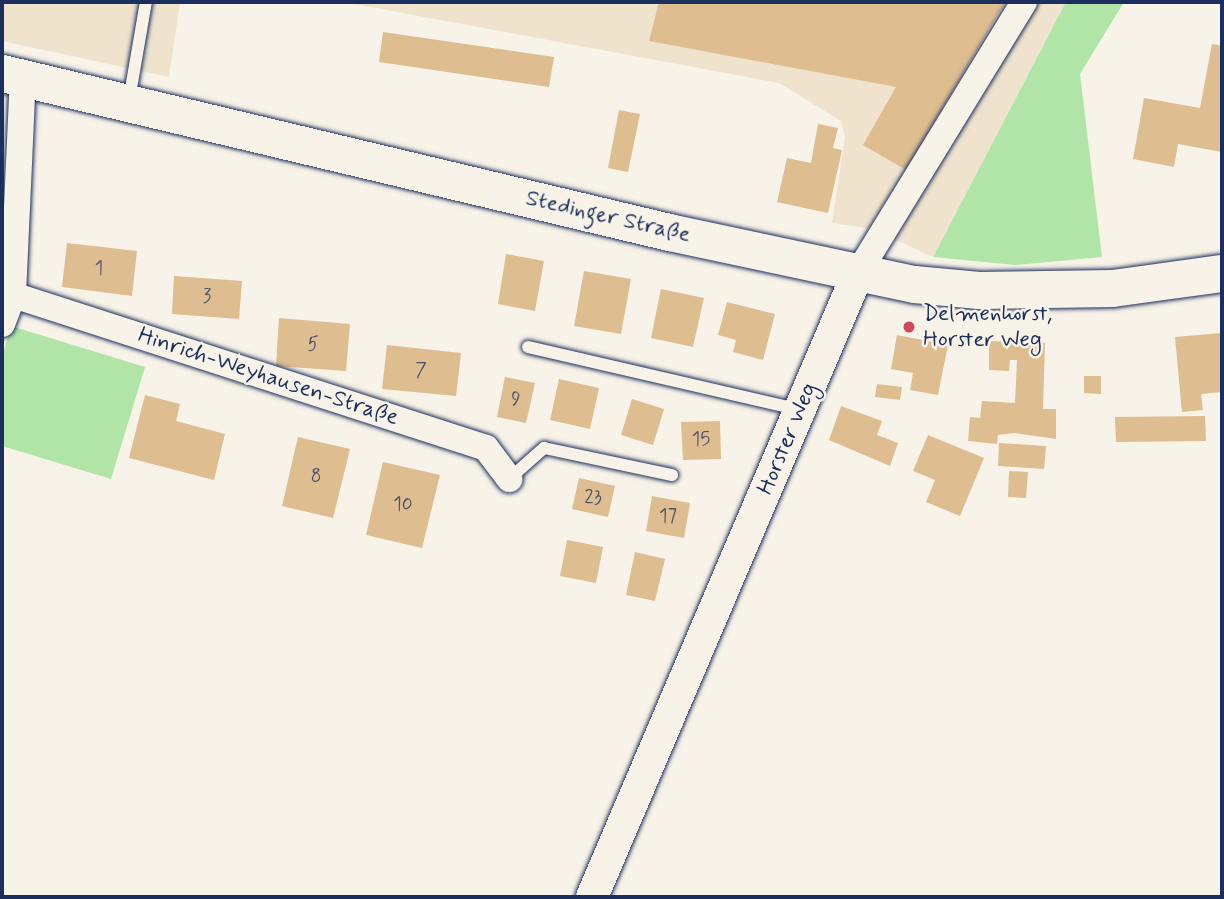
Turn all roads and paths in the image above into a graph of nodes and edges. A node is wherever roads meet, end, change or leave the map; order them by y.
1 (146, 2) edge
2 (1024, 2) edge
3 (12, 75) edge
4 (128, 103) junction
5 (858, 273) junction
6 (1222, 273) edge
7 (13, 295) junction
8 (2, 324) edge
9 (527, 346) dead end
10 (801, 410) junction
11 (672, 475) dead end
12 (509, 480) joint
13 (592, 897) edge

1 - 4 lane
2 - 5 street, Horster Weg
3 - 4 main road, Stedinger Straße
3 - 7 street
4 - 5 main road, Stedinger Straße
5 - 6 main road, Stedinger Straße
5 - 10 street, Horster Weg
7 - 8 street
7 - 12 street, Hinrich-Weyhausen-Straße
9 - 10 lane
10 - 13 street, Horster Weg
11 - 12 lane

